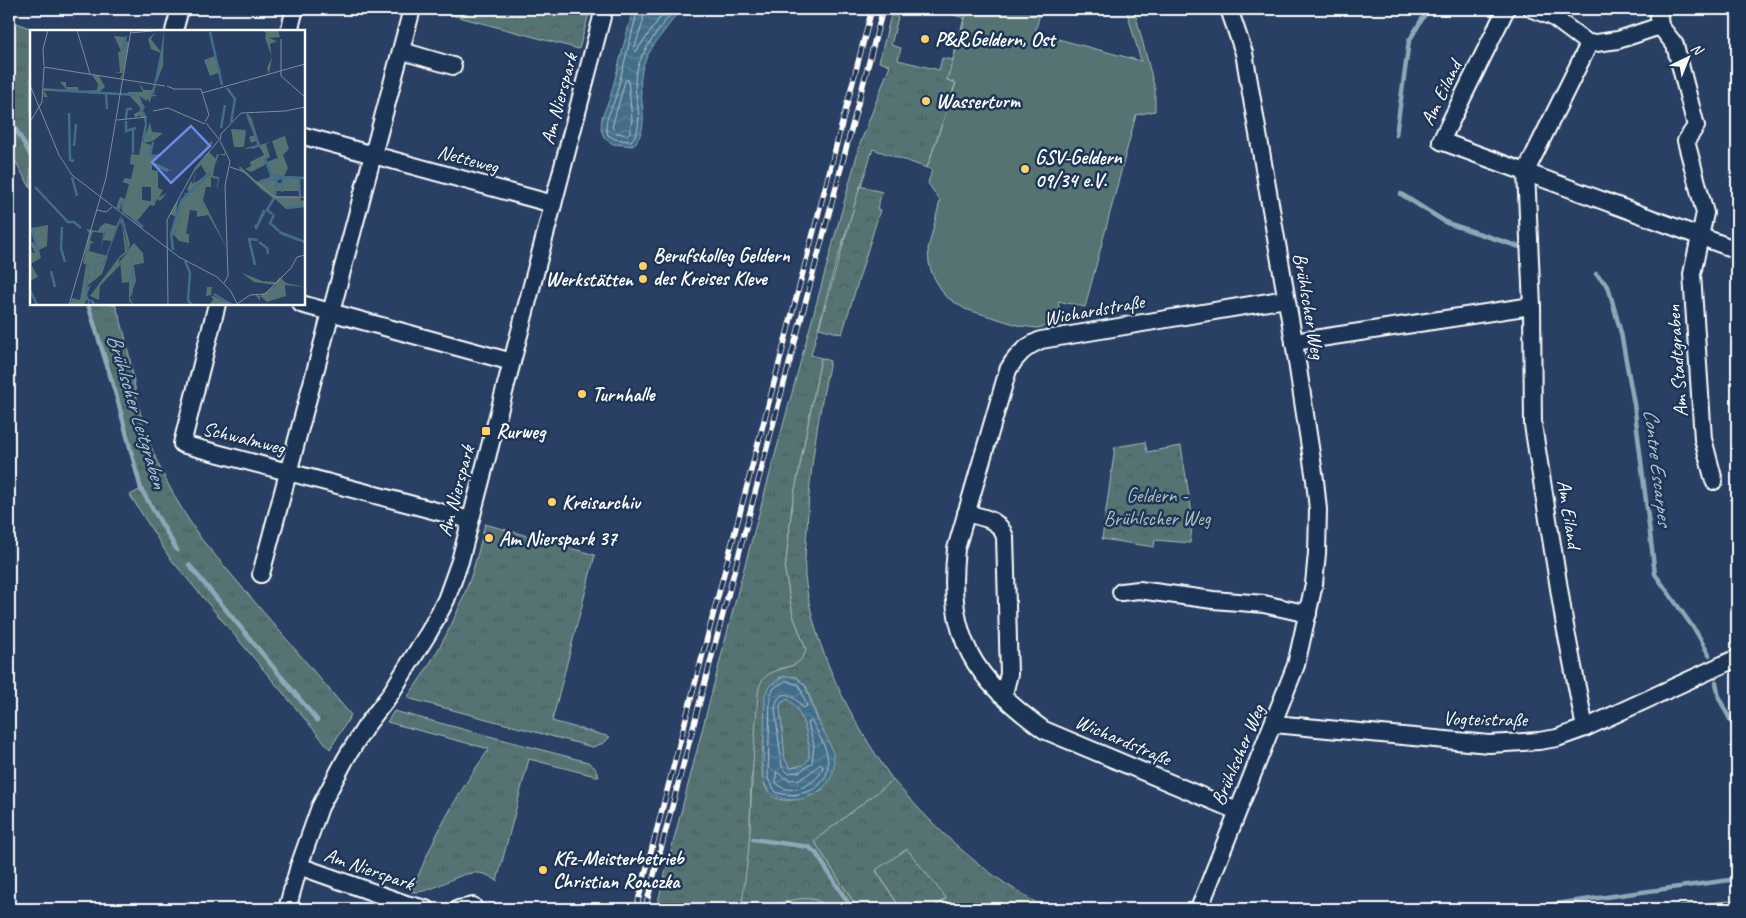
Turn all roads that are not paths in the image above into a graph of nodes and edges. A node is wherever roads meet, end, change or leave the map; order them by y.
1 (180, 9) edge
2 (295, 9) edge
3 (412, 9) edge
4 (604, 9) edge
5 (1229, 9) edge
6 (1506, 9) edge
7 (1532, 9) edge
8 (1658, 9) edge
9 (1660, 26) junction
10 (174, 30) edge
11 (289, 30) edge
12 (1589, 44) junction
13 (402, 51) junction
14 (452, 66) dead end
15 (305, 136) edge
16 (372, 154) junction
17 (1526, 171) junction
18 (553, 204) junction
19 (1700, 238) junction
20 (1737, 250) edge
21 (1286, 299) junction
22 (217, 305) edge
23 (304, 305) edge
24 (1532, 306) junction
25 (331, 314) junction
26 (1294, 342) junction
27 (512, 362) junction
28 (290, 471) junction
29 (1714, 482) dead end
30 (966, 513) junction
31 (470, 520) junction
32 (262, 574) dead end
33 (1121, 592) dead end
34 (1308, 614) junction
35 (1737, 658) edge
36 (1001, 695) junction
37 (1274, 724) junction
38 (1586, 728) junction
39 (1238, 811) junction
40 (299, 866) junction
41 (287, 909) edge
42 (426, 909) edge
43 (1199, 909) edge

1 - 10 street
2 - 11 street
3 - 13 street
4 - 18 street, Am Nierspark
5 - 21 street, Brühlscher Weg
6 - 17 street, Am Eiland
7 - 12 street
8 - 9 street
9 - 12 street
9 - 19 street, Am Stadtgraben
12 - 17 street, Am Eiland
13 - 14 street
13 - 16 street
15 - 16 street, Netteweg
16 - 18 street, Netteweg
16 - 25 street
17 - 19 street, Am Eiland
17 - 24 street, Am Eiland
18 - 27 street, Am Nierspark
19 - 20 street
19 - 29 street, Am Stadtgraben
21 - 26 street, Brühlscher Weg
21 - 30 street, Wichardstraße
22 - 28 street, Schwalmweg
23 - 25 street
24 - 26 street
24 - 38 street, Am Eiland
25 - 27 street
25 - 28 street, Schwalmweg
26 - 34 street, Brühlscher Weg
27 - 31 street, Am Nierspark
28 - 31 street, Schwalmweg
28 - 32 street, Schwalmweg
30 - 36 street, Wichardstraße
30 - 36 street
31 - 40 street, Am Nierspark
33 - 34 street
34 - 37 street, Brühlscher Weg
35 - 38 street, Vogteistraße
36 - 39 street, Wichardstraße
37 - 38 street, Vogteistraße
37 - 39 street, Brühlscher Weg
39 - 43 street, Brühlscher Weg
40 - 41 street, Am Nierspark
40 - 42 street, Am Nierspark

